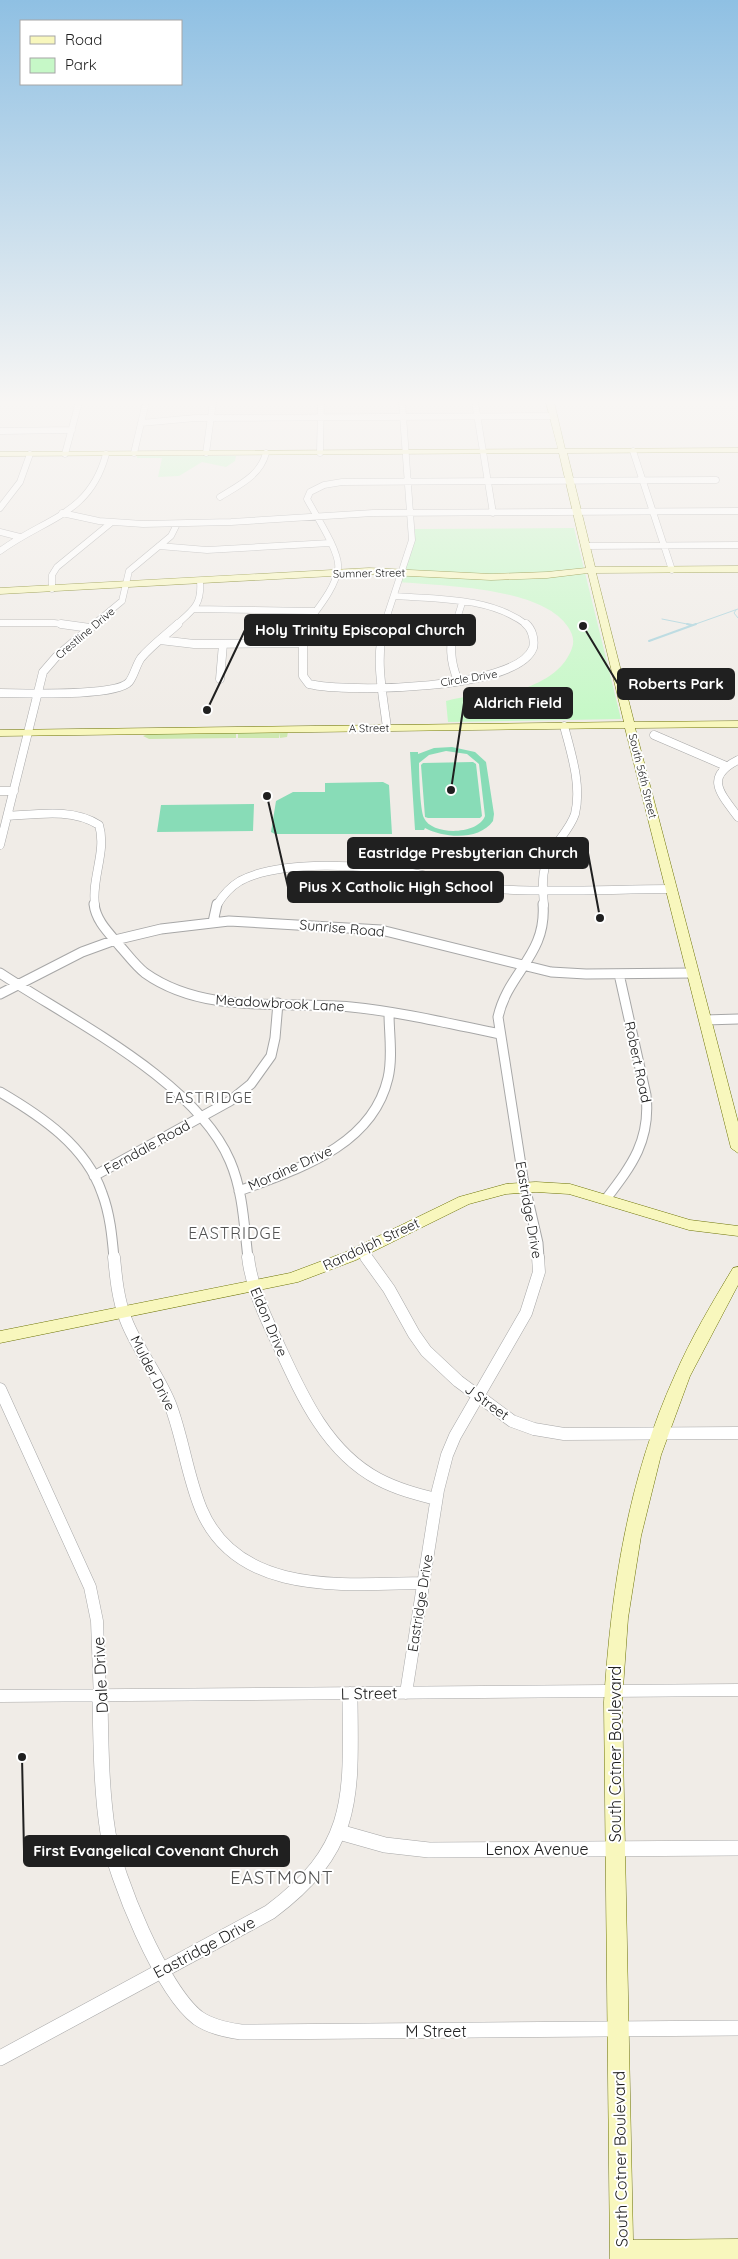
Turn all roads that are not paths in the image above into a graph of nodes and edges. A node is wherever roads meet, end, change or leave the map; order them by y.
1 (71, 507) edge
2 (311, 507) edge
3 (410, 507) edge
4 (492, 507) edge
5 (575, 507) edge
6 (651, 507) edge
7 (738, 511) edge
8 (576, 512) junction
9 (653, 512) junction
10 (62, 513) junction
11 (411, 513) junction
12 (493, 513) junction
13 (316, 517) junction
14 (112, 522) junction
15 (177, 524) junction
16 (0, 532) edge
17 (20, 537) junction
18 (330, 543) junction
19 (664, 545) junction
20 (738, 545) edge
21 (158, 546) junction
22 (585, 546) junction
23 (0, 551) edge
24 (738, 569) edge
25 (591, 570) junction
26 (672, 570) junction
27 (402, 572) junction
28 (339, 573) junction
29 (200, 581) junction
30 (126, 585) junction
31 (52, 589) junction
32 (0, 591) edge
33 (394, 596) junction
34 (462, 603) junction
35 (194, 609) junction
36 (314, 611) junction
37 (0, 623) edge
38 (90, 628) junction
39 (160, 640) junction
40 (302, 643) junction
41 (223, 644) junction
42 (220, 679) dead end
43 (458, 680) junction
44 (382, 688) junction
45 (37, 692) junction
46 (0, 693) edge
47 (738, 724) edge
48 (630, 725) junction
49 (564, 726) junction
50 (387, 728) junction
51 (0, 733) edge
52 (28, 733) junction
53 (654, 735) dead end
54 (738, 760) edge
55 (726, 766) junction
56 (14, 791) junction
57 (0, 792) edge
58 (8, 816) junction
59 (738, 817) edge
60 (0, 845) edge
61 (671, 889) junction
62 (543, 890) junction
63 (213, 922) junction
64 (115, 940) junction
65 (524, 966) junction
66 (0, 973) edge
67 (693, 973) junction
68 (619, 974) junction
69 (17, 984) junction
70 (0, 994) edge
71 (278, 1003) junction
72 (389, 1013) junction
73 (738, 1019) edge
74 (705, 1020) junction
75 (500, 1034) junction
76 (0, 1092) edge
77 (200, 1118) junction
78 (738, 1148) edge
79 (94, 1176) junction
80 (525, 1187) junction
81 (239, 1191) junction
82 (606, 1199) junction
83 (738, 1231) edge
84 (362, 1251) junction
85 (737, 1274) edge
86 (253, 1287) junction
87 (123, 1312) junction
88 (0, 1337) edge
89 (0, 1389) edge
90 (478, 1396) junction
91 (659, 1433) junction
92 (738, 1433) edge
93 (436, 1499) junction
94 (423, 1583) junction
95 (738, 1690) edge
96 (614, 1692) junction
97 (350, 1693) junction
98 (406, 1693) junction
99 (101, 1695) junction
100 (0, 1696) edge
101 (339, 1832) junction
102 (615, 1848) junction
103 (738, 1848) edge
104 (162, 1970) junction
105 (738, 2028) edge
106 (618, 2029) junction
107 (0, 2058) edge
108 (738, 2251) edge
109 (621, 2256) edge

1 - 10 street
2 - 13 street
3 - 11 street
4 - 12 street
5 - 8 main road, South 56th Street
6 - 9 street
7 - 9 street
8 - 9 street
8 - 12 street
8 - 22 main road, South 56th Street
9 - 19 street
10 - 14 street
10 - 17 street
11 - 12 street
11 - 13 street
11 - 27 street
13 - 15 street
13 - 18 street
14 - 15 street
14 - 31 street
15 - 21 street, Crestline Drive
16 - 17 street
17 - 23 street
18 - 21 street
18 - 28 street
19 - 20 street
19 - 22 street
19 - 26 street
21 - 30 street, Crestline Drive
22 - 25 main road, South 56th Street
24 - 26 main road, Sumner Street
25 - 26 main road, Sumner Street
25 - 27 main road, Sumner Street
25 - 48 main road, South 56th Street
27 - 28 main road, Sumner Street
27 - 33 street
28 - 29 main road, Sumner Street
28 - 36 street, Circle Drive
29 - 30 main road, Sumner Street
29 - 35 street
30 - 31 main road, Sumner Street
30 - 38 street, Crestline Drive
31 - 32 main road, Sumner Street
33 - 34 street, Circle Drive
33 - 44 street
34 - 43 street
34 - 43 street, Circle Drive
35 - 36 street
35 - 39 street
36 - 40 street, Circle Drive
37 - 38 street
38 - 45 street, Crestline Drive
39 - 41 street
39 - 45 street
40 - 41 street
40 - 44 street, Circle Drive
41 - 42 street
43 - 44 street, Circle Drive
44 - 50 street
45 - 46 street
45 - 52 street, Crestline Drive
47 - 48 main road, A Street
48 - 49 main road, A Street
48 - 61 main road, South 56th Street
49 - 50 main road, A Street
49 - 62 street, Eastridge Drive
50 - 52 main road, A Street
51 - 52 main road, A Street
52 - 56 street
53 - 55 street
54 - 55 street
55 - 59 street
56 - 57 street
56 - 58 street
58 - 60 street
58 - 64 street, Meadowbrook Lane
61 - 62 street
61 - 67 main road, South 56th Street
62 - 63 street
62 - 65 street, Eastridge Drive
63 - 64 street, Sunrise Road
63 - 65 street, Sunrise Road
64 - 69 street, Sunrise Road
64 - 71 street, Meadowbrook Lane
65 - 68 street, Sunrise Road
65 - 75 street, Eastridge Drive
66 - 69 street, Eldon Drive
67 - 68 street, Sunrise Road
67 - 74 main road, South 56th Street
68 - 82 street, Robert Road
69 - 70 street, Sunrise Road
69 - 77 street, Eldon Drive
71 - 72 street, Meadowbrook Lane
71 - 77 street, Ferndale Road
72 - 75 street, Meadowbrook Lane
72 - 81 street, Moraine Drive
73 - 74 street
74 - 78 main road, South 56th Street
75 - 80 street, Eastridge Drive
76 - 79 street, Mulder Drive
77 - 79 street, Ferndale Road
77 - 81 street, Eldon Drive
79 - 87 street, Mulder Drive
80 - 82 main road, Randolph Street
80 - 84 main road, Randolph Street
80 - 90 street, Eastridge Drive
81 - 86 street, Eldon Drive
82 - 83 main road, Randolph Street
84 - 86 main road, Randolph Street
84 - 90 street, J Street
85 - 91 main road, South Cotner Boulevard
86 - 87 main road, Randolph Street
86 - 93 street, Eldon Drive
87 - 88 main road, Randolph Street
87 - 94 street, Mulder Drive
89 - 99 street, Dale Drive
90 - 91 street, J Street
90 - 93 street, Eastridge Drive
91 - 92 street, J Street
91 - 96 main road, South Cotner Boulevard
93 - 94 street, Eastridge Drive
94 - 98 street, Eastridge Drive
95 - 96 street, L Street
96 - 98 street, L Street
96 - 102 main road, South Cotner Boulevard
97 - 98 street, L Street
97 - 99 street, L Street
97 - 101 street, Eastridge Drive
99 - 100 street, L Street
99 - 104 street, Dale Drive
101 - 102 street, Lenox Avenue
101 - 104 street, Eastridge Drive
102 - 103 street, Lenox Avenue
102 - 106 main road, South Cotner Boulevard
104 - 106 street, M Street
104 - 107 street, Eastridge Drive
105 - 106 street, M Street
106 - 109 main road, South Cotner Boulevard
108 - 109 main road

